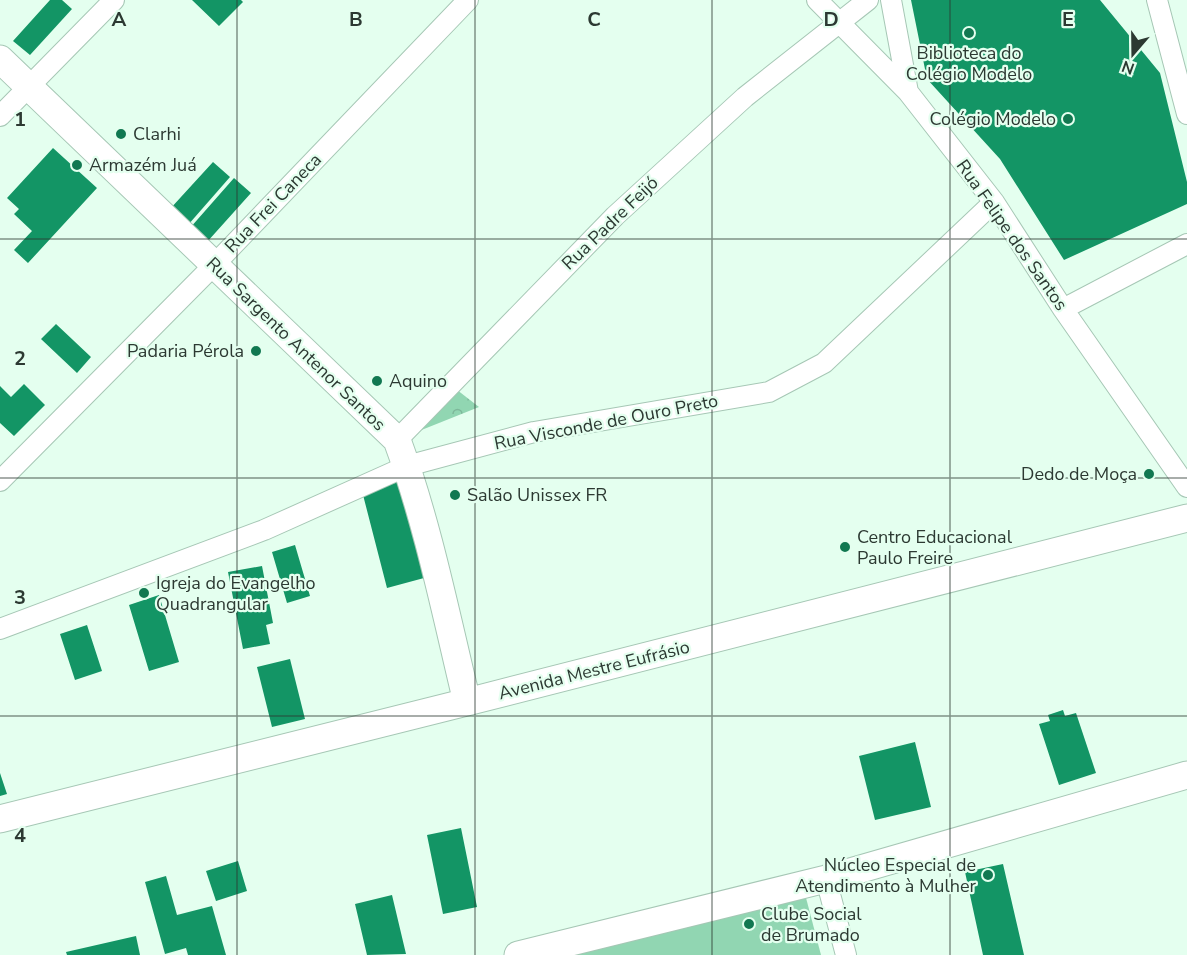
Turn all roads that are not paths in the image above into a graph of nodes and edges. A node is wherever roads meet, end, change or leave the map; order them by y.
1 (114, 0) edge
2 (468, 0) edge
3 (817, 0) edge
4 (868, 0) edge
5 (891, 0) edge
6 (1157, 0) edge
7 (839, 23) junction
8 (0, 59) edge
9 (28, 87) junction
10 (908, 92) junction
11 (1187, 114) edge
12 (0, 116) edge
13 (994, 202) junction
14 (1187, 244) edge
15 (214, 265) junction
16 (1063, 309) junction
17 (397, 440) junction
18 (407, 466) junction
19 (0, 481) edge
20 (1187, 488) edge
21 (1187, 518) edge
22 (0, 629) edge
23 (467, 702) junction
24 (1187, 775) edge
25 (0, 819) edge
26 (826, 879) junction
27 (518, 955) edge
28 (846, 955) edge

1 - 9 street
2 - 15 street, Rua Frei Caneca
3 - 7 street, Rua Felipe dos Santos
4 - 7 street, Rua Padre Feijó
5 - 10 street
6 - 11 street
7 - 10 street, Rua Felipe dos Santos
7 - 17 street, Rua Padre Feijó
8 - 9 street, Rua Sargento Antenor Santos
9 - 12 street
9 - 15 street, Rua Sargento Antenor Santos
10 - 13 street, Rua Felipe dos Santos
13 - 16 street, Rua Felipe dos Santos
13 - 18 street, Rua Visconde de Ouro Preto
14 - 16 street
15 - 17 street, Rua Sargento Antenor Santos
15 - 19 street, Rua Frei Caneca
16 - 20 street, Rua Felipe dos Santos
17 - 18 street, Rua Sargento Antenor Santos
18 - 22 street, Rua Visconde de Ouro Preto
18 - 23 street, Rua Sargento Antenor Santos
21 - 23 street, Avenida Mestre Eufrásio
23 - 25 street, Avenida Mestre Eufrásio
24 - 26 street
26 - 27 street
26 - 28 street

